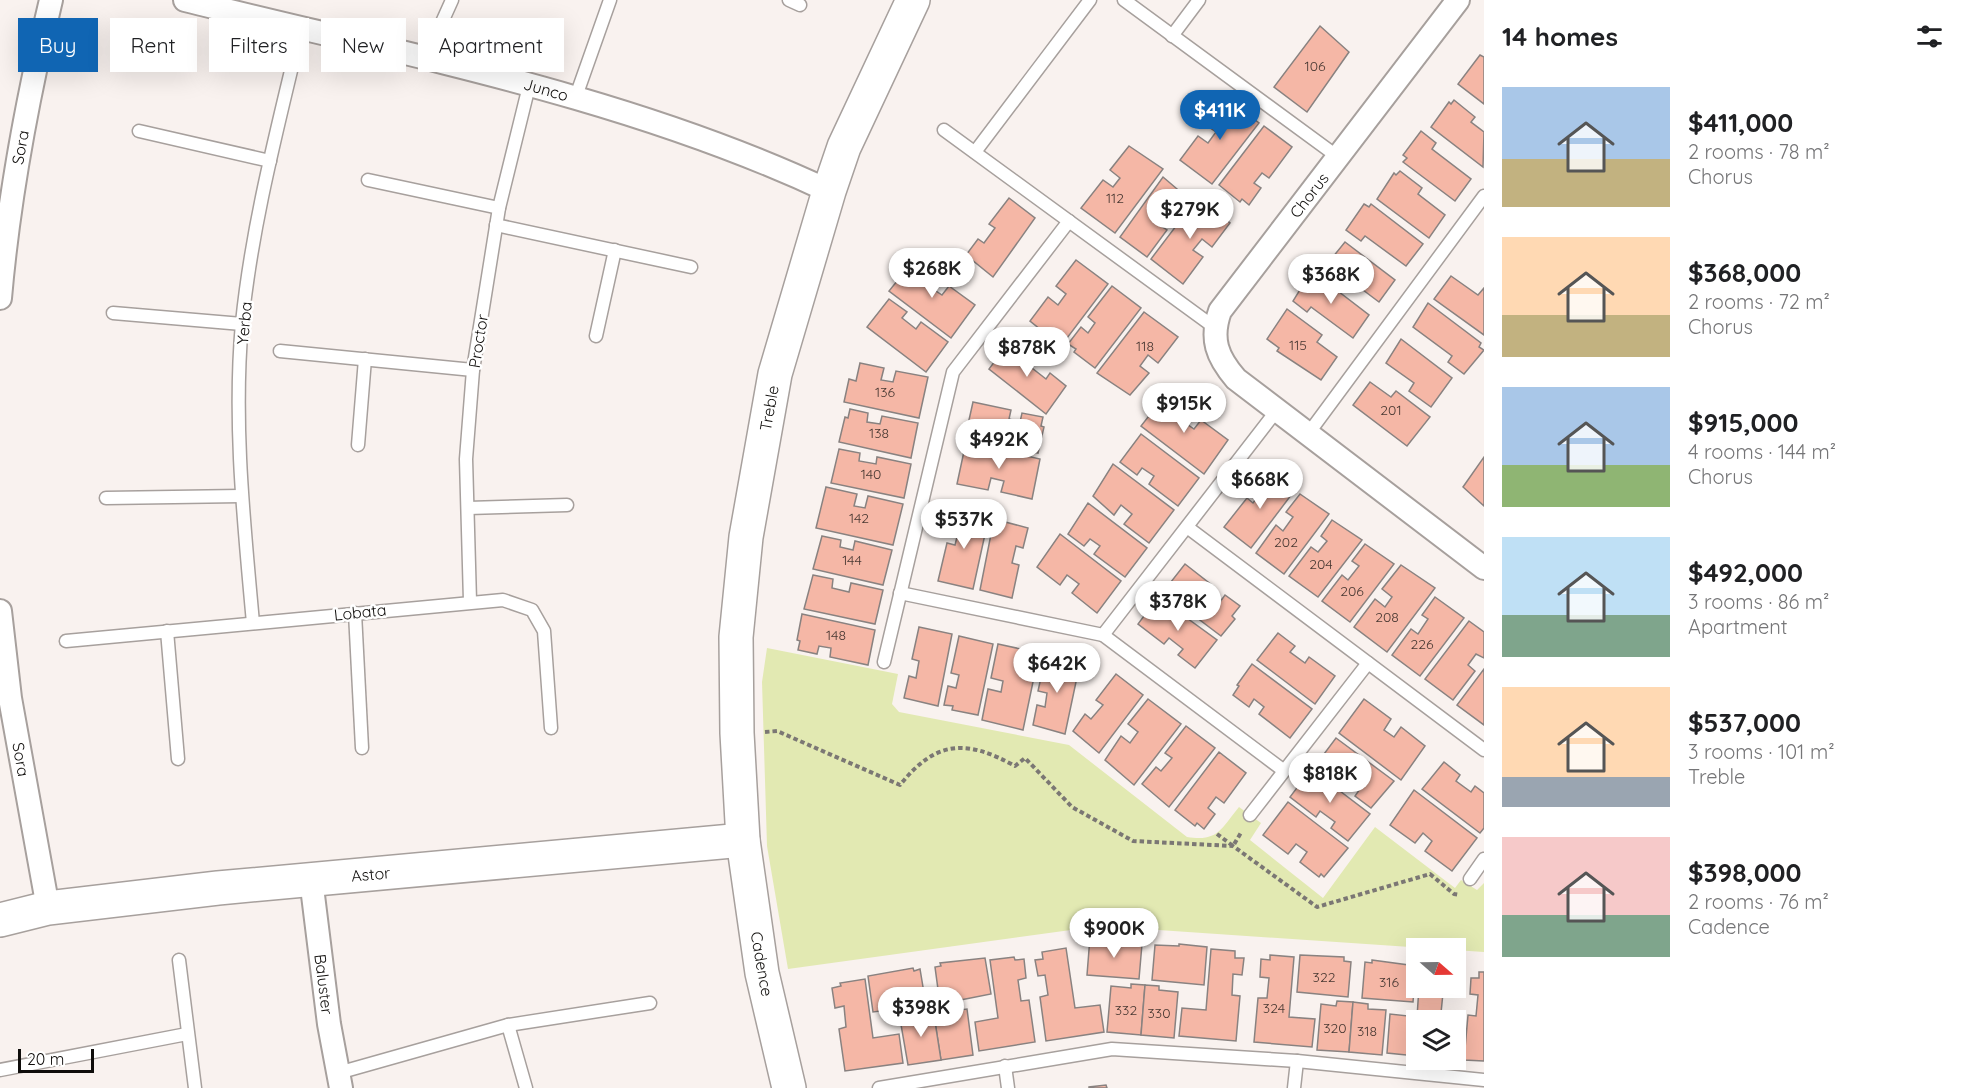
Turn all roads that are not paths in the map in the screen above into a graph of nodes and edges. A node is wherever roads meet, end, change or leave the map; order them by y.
1 (51, 0) edge
2 (452, 0) edge
3 (610, 0) edge
4 (914, 0) edge
5 (1090, 0) edge
6 (1124, 0) edge
7 (1199, 0) edge
8 (1458, 0) edge
9 (199, 2) edge
10 (259, 18) edge
11 (444, 18) edge
12 (309, 31) edge
13 (1172, 36) junction
14 (418, 58) edge
15 (291, 72) edge
16 (473, 72) edge
17 (528, 86) junction
18 (575, 99) junction
19 (944, 130) dead end
20 (139, 131) dead end
21 (975, 152) junction
22 (1338, 157) junction
23 (270, 161) junction
24 (368, 180) dead end
25 (829, 191) junction
26 (1484, 196) edge
27 (499, 208) junction
28 (1069, 221) junction
29 (496, 225) junction
30 (615, 250) junction
31 (691, 267) dead end
32 (0, 298) edge
33 (113, 313) dead end
34 (242, 324) junction
35 (1214, 327) junction
36 (596, 336) dead end
37 (280, 351) dead end
38 (365, 359) junction
39 (473, 370) junction
40 (1277, 410) junction
41 (1308, 434) junction
42 (358, 446) dead end
43 (241, 496) junction
44 (106, 498) dead end
45 (567, 505) dead end
46 (468, 507) junction
47 (1187, 527) junction
48 (1484, 568) edge
49 (900, 593) junction
50 (470, 601) junction
51 (0, 611) edge
52 (355, 613) junction
53 (253, 623) junction
54 (168, 631) junction
55 (1103, 635) junction
56 (66, 641) dead end
57 (884, 662) dead end
58 (1368, 663) junction
59 (551, 728) dead end
60 (363, 748) dead end
61 (1484, 750) edge
62 (178, 759) dead end
63 (1283, 770) junction
64 (1250, 815) road end
65 (743, 840) junction
66 (1484, 859) edge
67 (311, 879) junction
68 (1470, 879) dead end
69 (48, 908) junction
70 (0, 920) edge
71 (179, 960) dead end
72 (650, 1003) dead end
73 (508, 1025) junction
74 (187, 1034) junction
75 (1297, 1061) junction
76 (1005, 1066) junction
77 (0, 1071) edge
78 (1484, 1080) edge
79 (340, 1081) edge
80 (195, 1088) edge
81 (526, 1088) edge
82 (789, 1088) edge
83 (879, 1088) edge
84 (1008, 1088) edge
85 (1294, 1088) edge

1 - 32 street, Sora
2 - 11 lane
3 - 18 lane
4 - 25 street, Treble
5 - 21 lane
6 - 13 lane
7 - 13 lane
8 - 22 street, Chorus
9 - 10 street, Junco
12 - 14 street, Junco
13 - 22 lane
15 - 23 lane, Yerba
16 - 17 street, Junco
17 - 18 street, Junco
17 - 27 lane, Proctor
18 - 25 street, Junco
19 - 21 lane
20 - 23 lane
21 - 28 lane
22 - 35 street, Chorus
23 - 34 lane, Yerba
24 - 27 lane
25 - 65 street, Treble
26 - 41 lane
27 - 29 lane, Proctor
28 - 35 lane
28 - 49 lane
29 - 30 lane
29 - 39 lane, Proctor
30 - 31 lane
30 - 36 lane
33 - 34 lane
34 - 43 lane, Yerba
35 - 40 street
37 - 38 lane
38 - 39 lane
38 - 42 lane
39 - 46 lane, Proctor
40 - 41 street
40 - 47 lane
41 - 48 street
43 - 44 lane
43 - 53 lane, Yerba
45 - 46 lane
46 - 50 lane, Proctor
47 - 55 lane
47 - 58 lane
49 - 55 lane
49 - 57 lane
50 - 52 lane, Lobata
50 - 59 lane, Lobata
51 - 69 street, Sora
52 - 53 lane, Lobata
52 - 60 lane
53 - 54 lane, Lobata
54 - 56 lane, Lobata
54 - 62 lane
55 - 63 lane
58 - 61 lane
58 - 63 lane
63 - 64 lane
65 - 67 street, Astor
65 - 82 street, Cadence
66 - 68 lane
67 - 69 street, Astor
67 - 79 street, Baluster
69 - 70 street, Astor
71 - 74 lane
72 - 73 lane
73 - 79 lane
73 - 81 lane
74 - 77 lane
74 - 80 lane
75 - 76 lane
75 - 78 lane
75 - 85 lane
76 - 83 lane
76 - 84 lane

